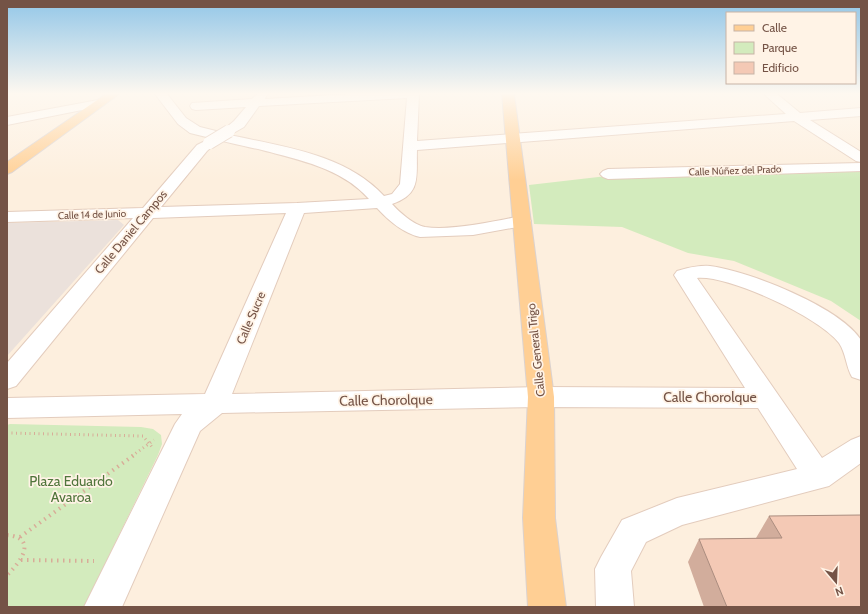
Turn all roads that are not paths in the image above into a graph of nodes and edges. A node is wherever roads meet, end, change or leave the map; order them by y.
1 (72, 123) edge
2 (184, 123) edge
3 (241, 123) edge
4 (411, 123) edge
5 (511, 123) edge
6 (720, 123) edge
7 (806, 123) edge
8 (512, 138) junction
9 (410, 146) junction
10 (861, 158) edge
11 (861, 167) edge
12 (7, 169) edge
13 (608, 174) dead end
14 (380, 203) junction
15 (297, 208) junction
16 (146, 213) junction
17 (7, 217) edge
18 (522, 221) junction
19 (861, 371) edge
20 (7, 380) edge
21 (541, 397) junction
22 (764, 398) junction
23 (214, 404) junction
24 (7, 408) edge
25 (861, 448) edge
26 (818, 477) junction
27 (103, 607) edge
28 (547, 607) edge
29 (615, 607) edge

1 - 12 main road
2 - 14 street
3 - 16 street, Calle Daniel Campos, bridge
4 - 9 street
5 - 8 main road, Calle General Trigo
6 - 8 street
7 - 10 street
8 - 9 street
8 - 18 main road, Calle General Trigo
9 - 14 street
11 - 13 street, Calle Núñez del Prado
14 - 15 street
14 - 18 street
15 - 16 street, Calle 14 de Junio
15 - 23 street, Calle Sucre
16 - 17 street, Calle 14 de Junio
16 - 20 street, Calle Daniel Campos
18 - 21 main road, Calle General Trigo
19 - 22 street
21 - 22 street, Calle Chorolque
21 - 23 street, Calle Chorolque
21 - 28 main road, Calle General Trigo
22 - 26 street
23 - 24 street, Calle Chorolque
23 - 27 street, Calle Sucre
25 - 26 street
26 - 29 street

